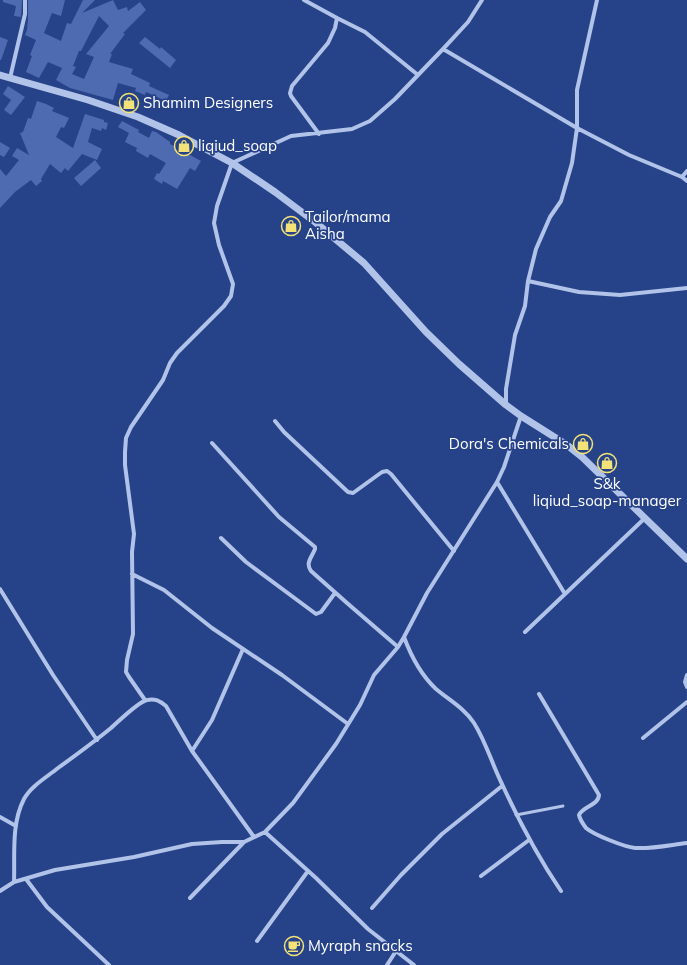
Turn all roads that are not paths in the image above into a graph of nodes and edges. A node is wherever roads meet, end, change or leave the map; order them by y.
1 (25, 0) edge
2 (304, 0) edge
3 (482, 0) edge
4 (597, 0) edge
5 (337, 18) junction
6 (443, 49) junction
7 (0, 75) edge
8 (418, 75) junction
9 (10, 78) junction
10 (576, 128) junction
11 (319, 134) junction
12 (232, 163) junction
13 (687, 171) edge
14 (682, 177) junction
15 (687, 181) edge
16 (528, 281) junction
17 (687, 288) edge
18 (506, 404) junction
19 (521, 416) junction
20 (275, 420) dead end
21 (212, 443) dead end
22 (497, 482) junction
23 (645, 518) junction
24 (221, 538) dead end
25 (454, 551) junction
26 (687, 559) edge
27 (132, 574) junction
28 (0, 589) edge
29 (335, 593) junction
30 (565, 594) junction
31 (525, 632) dead end
32 (404, 637) junction
33 (398, 647) junction
34 (243, 649) junction
35 (687, 675) edge
36 (687, 688) edge
37 (539, 694) dead end
38 (145, 700) junction
39 (687, 702) edge
40 (348, 724) junction
41 (643, 738) dead end
42 (97, 740) junction
43 (192, 751) junction
44 (502, 786) junction
45 (563, 806) dead end
46 (516, 815) junction
47 (0, 817) edge
48 (16, 826) junction
49 (265, 832) junction
50 (254, 837) junction
51 (529, 840) junction
52 (244, 842) junction
53 (687, 843) edge
54 (308, 871) junction
55 (482, 876) dead end
56 (26, 879) junction
57 (14, 882) junction
58 (0, 891) edge
59 (561, 891) dead end
60 (190, 898) dead end
61 (372, 908) dead end
62 (257, 941) dead end
63 (396, 951) junction
64 (109, 965) edge
65 (387, 965) edge
66 (414, 965) edge

1 - 9 street
2 - 5 street
3 - 6 street
4 - 10 street
5 - 8 street
5 - 11 street
6 - 8 street
6 - 10 street
7 - 9 street
8 - 11 street
9 - 12 street
10 - 14 street
10 - 16 street
11 - 12 street
12 - 18 street
12 - 27 street
13 - 14 street
14 - 15 street
16 - 17 street
16 - 18 street
18 - 19 street
19 - 22 street
19 - 23 street
20 - 25 street
21 - 29 street
22 - 25 street
22 - 30 street
23 - 26 street
23 - 30 street
24 - 29 street
25 - 32 street
27 - 34 street
27 - 38 street
28 - 42 street
29 - 33 street
30 - 31 street
32 - 33 street
32 - 44 street
33 - 40 street
34 - 40 street
34 - 43 street
35 - 36 street
37 - 53 street
38 - 42 street
38 - 43 street
39 - 41 street
40 - 49 street
42 - 48 street
43 - 50 street
44 - 46 street
44 - 61 street
45 - 46 lane
46 - 51 street
47 - 48 street
48 - 57 street
49 - 50 street
49 - 54 street
50 - 52 street
51 - 55 street
51 - 59 street
52 - 56 street
52 - 60 street
54 - 62 street
54 - 63 street
56 - 57 street
56 - 64 street
57 - 58 street
63 - 65 street
63 - 66 street

